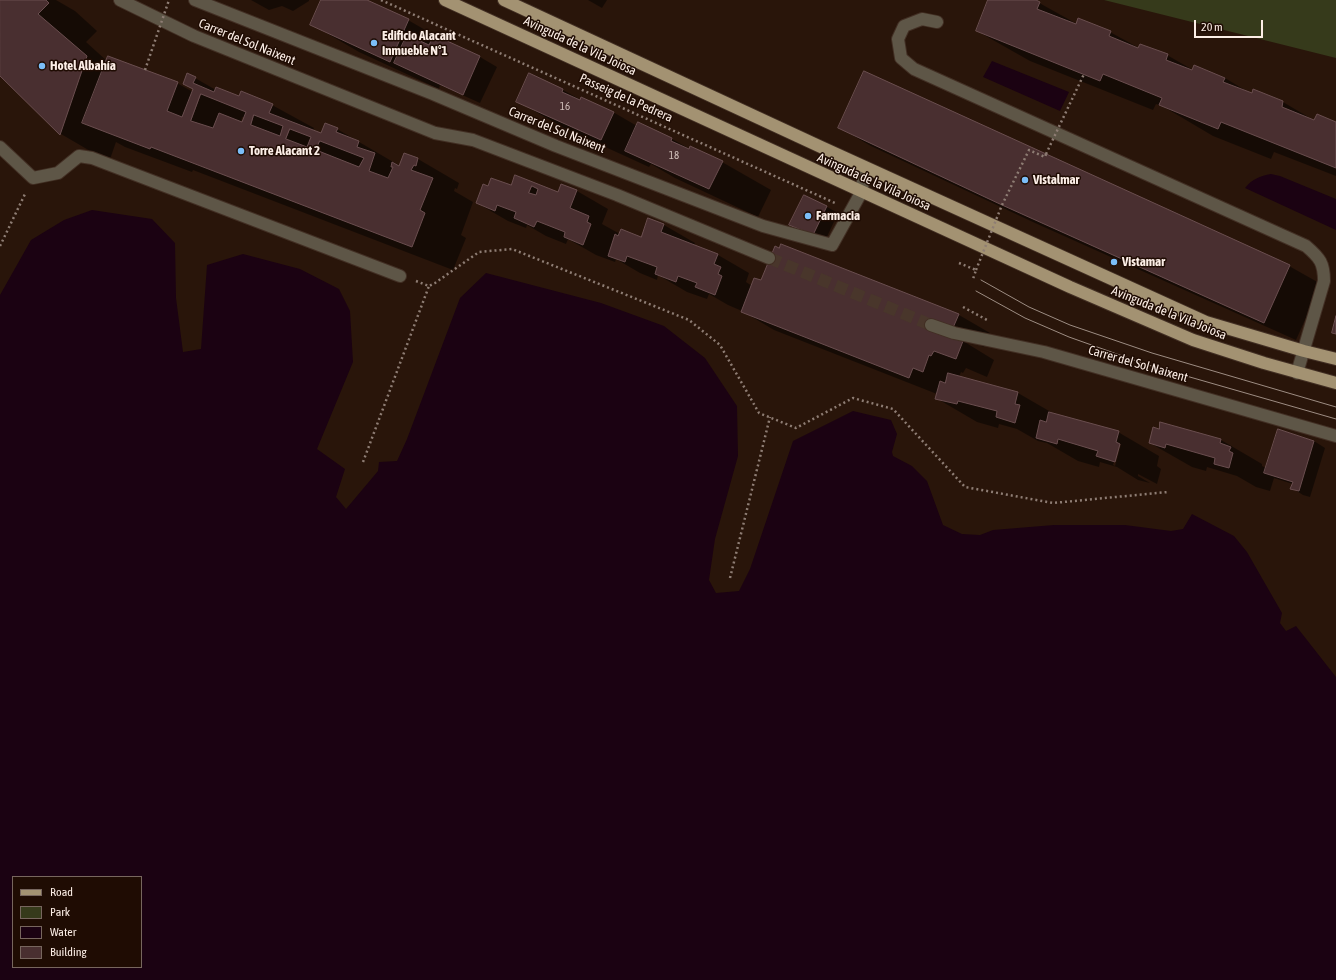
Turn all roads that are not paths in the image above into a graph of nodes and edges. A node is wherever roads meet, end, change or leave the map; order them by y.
1 (120, 0) edge
2 (195, 0) edge
3 (446, 0) edge
4 (504, 0) edge
5 (937, 22) dead end
6 (0, 147) edge
7 (864, 167) junction
8 (862, 191) junction
9 (769, 258) tunnel mouth
10 (400, 276) road end
11 (930, 325) tunnel mouth
12 (1304, 351) junction
13 (1336, 358) edge
14 (1297, 373) junction
15 (1336, 383) edge
16 (1336, 436) edge

1 - 9 street, Carrer del Sol Naixent
2 - 8 street, Carrer del Sol Naixent
3 - 8 main road, Avinguda de la Vila Joiosa
4 - 7 main road, Avinguda de la Vila Joiosa
5 - 12 street
6 - 10 street
7 - 8 street, Carrer del Sol Naixent
7 - 12 main road, Avinguda de la Vila Joiosa
8 - 14 main road, Avinguda de la Vila Joiosa
11 - 16 street, Carrer del Sol Naixent
12 - 13 main road, Avinguda de la Vila Joiosa
12 - 14 street
14 - 15 main road, Avinguda de la Vila Joiosa

